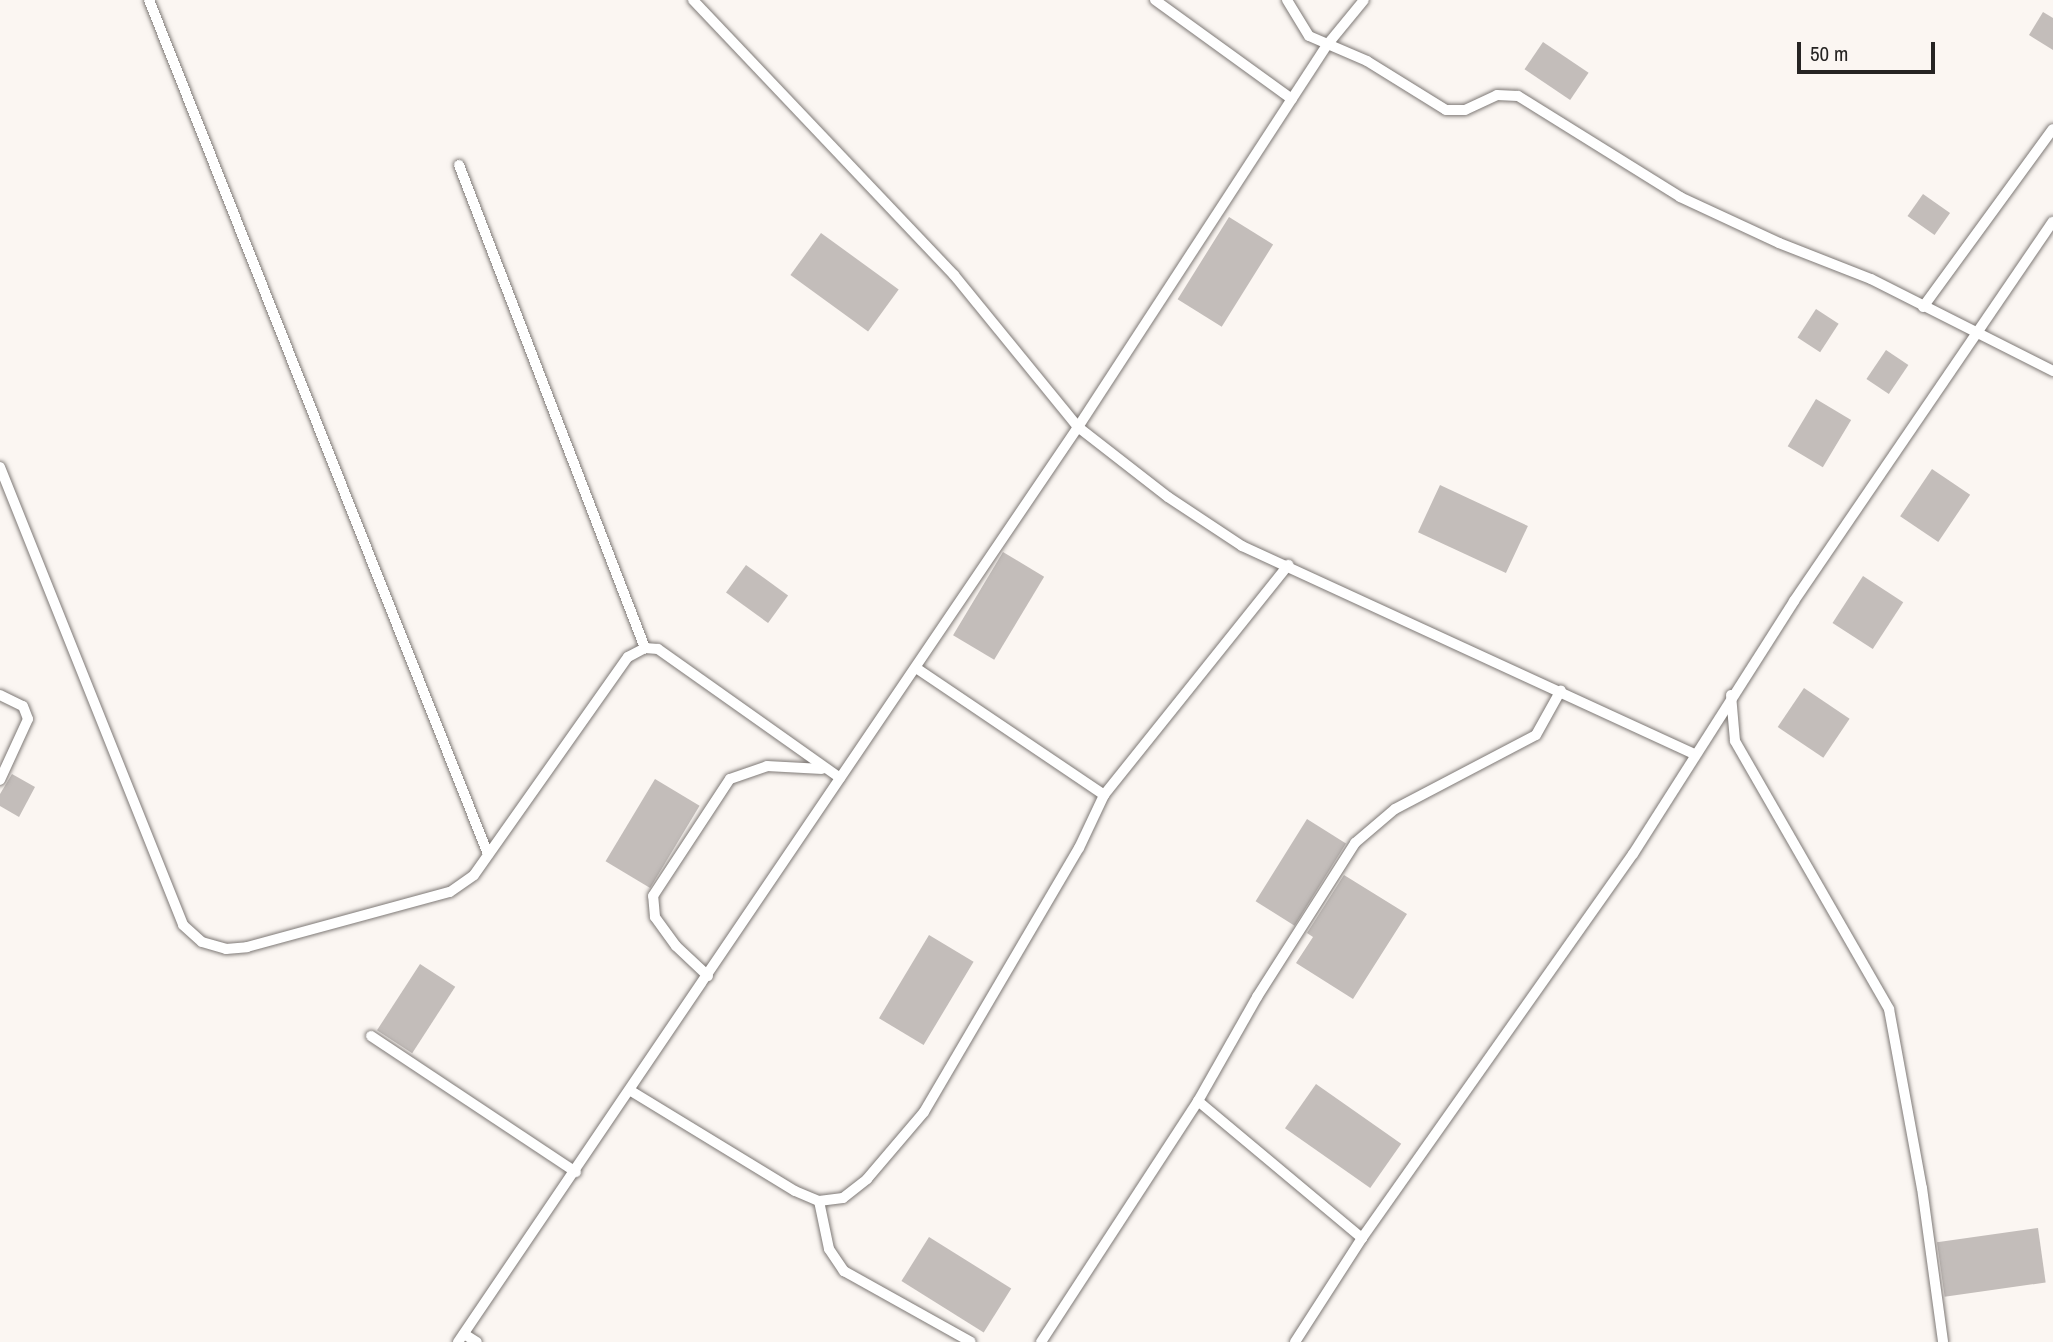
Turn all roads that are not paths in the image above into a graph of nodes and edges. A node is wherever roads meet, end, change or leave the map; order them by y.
1 (149, 0) edge
2 (693, 0) edge
3 (1155, 0) edge
4 (1287, 0) edge
5 (1364, 0) edge
6 (1327, 45) junction
7 (1293, 99) junction
8 (2053, 129) edge
9 (459, 165) dead end
10 (2053, 222) edge
11 (1923, 307) junction
12 (1978, 337) junction
13 (2053, 370) edge
14 (1078, 427) junction
15 (0, 467) edge
16 (1288, 565) junction
17 (645, 648) junction
18 (916, 668) junction
19 (1561, 690) junction
20 (0, 695) edge
21 (1731, 695) junction
22 (1695, 754) junction
23 (840, 778) junction
24 (0, 780) edge
25 (1104, 795) junction
26 (488, 854) junction
27 (708, 976) junction
28 (371, 1036) dead end
29 (631, 1091) junction
30 (1198, 1101) junction
31 (576, 1172) junction
32 (819, 1200) junction
33 (1362, 1238) junction
34 (461, 1338) edge
35 (477, 1342) edge
36 (971, 1342) edge
37 (1041, 1342) edge
38 (1296, 1342) edge
39 (1942, 1342) edge

1 - 26 lane
2 - 14 lane
3 - 7 lane
4 - 6 lane
5 - 6 lane
6 - 7 lane
6 - 11 lane
7 - 14 lane
8 - 11 lane
9 - 17 lane
10 - 12 lane
11 - 12 lane
12 - 13 lane
12 - 21 lane
14 - 16 lane
14 - 18 lane
15 - 26 lane
16 - 19 lane
16 - 25 lane
17 - 23 lane
17 - 26 lane
18 - 23 lane
18 - 25 lane
19 - 22 lane
19 - 30 lane
20 - 24 lane
21 - 22 lane
21 - 39 lane
22 - 33 lane
23 - 27 lane
23 - 27 lane
25 - 32 lane
27 - 29 lane
28 - 31 lane
29 - 31 lane
29 - 32 lane
30 - 33 lane
30 - 37 lane
31 - 34 lane
32 - 36 lane
33 - 38 lane
34 - 35 lane

